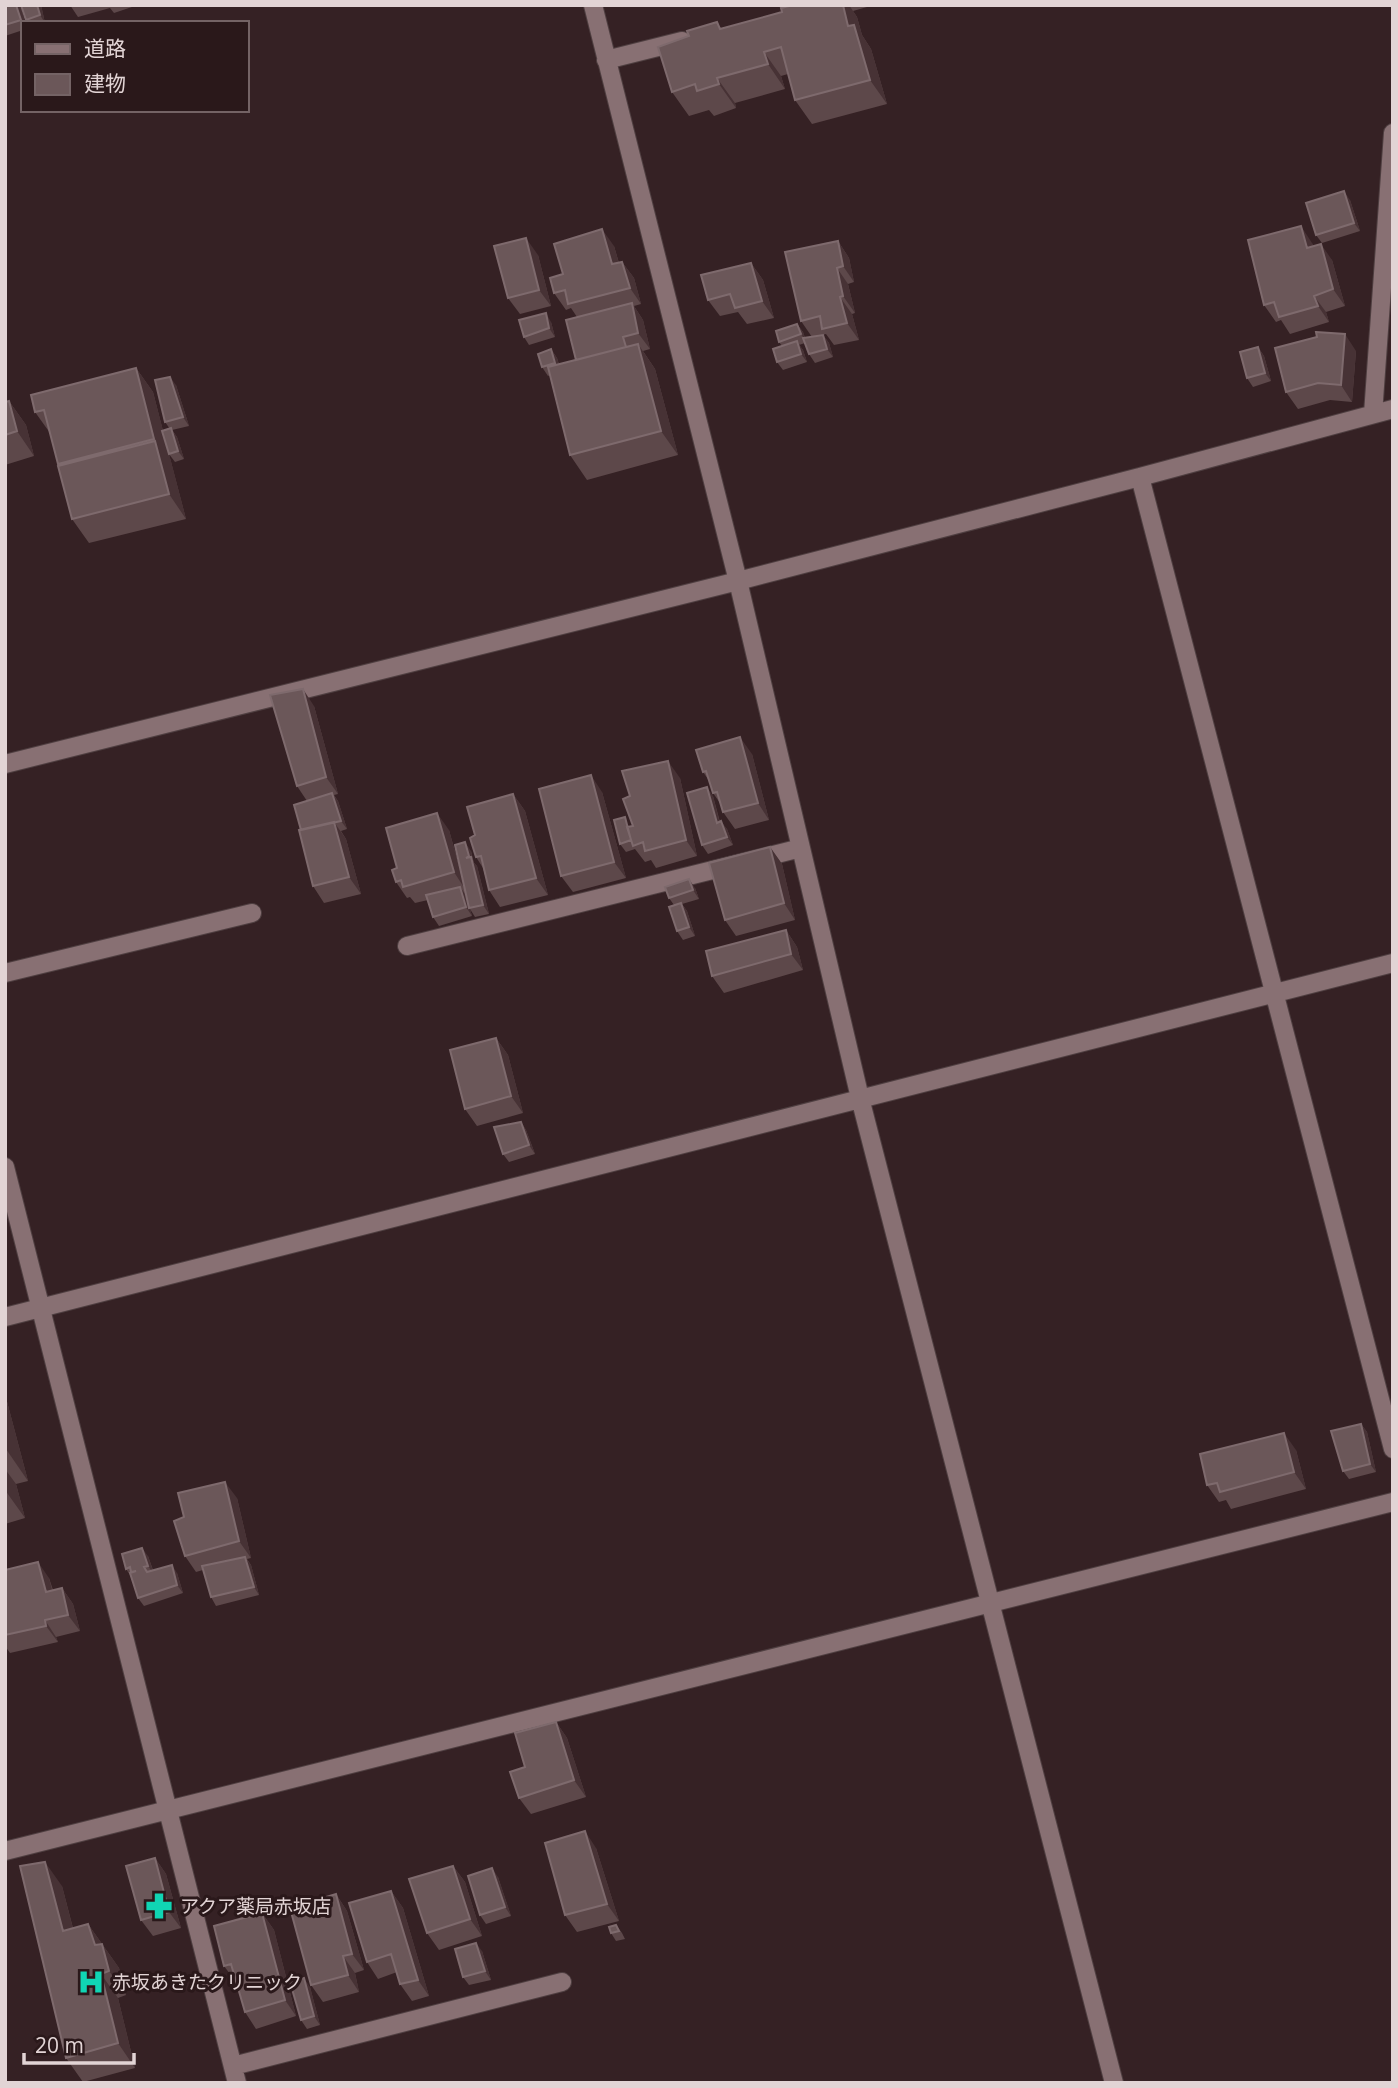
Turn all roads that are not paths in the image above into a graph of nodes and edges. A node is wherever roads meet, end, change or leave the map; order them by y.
1 (593, 5) edge
2 (697, 37) edge
3 (606, 60) junction
4 (1393, 133) edge
5 (1393, 409) edge
6 (1373, 414) junction
7 (1140, 477) junction
8 (738, 581) junction
9 (5, 764) edge
10 (801, 848) junction
11 (252, 913) dead end
12 (407, 946) dead end
13 (1393, 963) edge
14 (5, 972) edge
15 (1274, 993) junction
16 (860, 1098) junction
17 (5, 1167) edge
18 (41, 1308) junction
19 (5, 1317) edge
20 (1393, 1449) edge
21 (1393, 1502) edge
22 (991, 1604) junction
23 (168, 1809) junction
24 (5, 1852) edge
25 (562, 1982) dead end
26 (235, 2075) edge
27 (1114, 2083) edge

1 - 3 street
2 - 3 street
3 - 8 street
4 - 6 street
5 - 6 street
6 - 7 street
7 - 8 street
7 - 15 street
8 - 9 street
8 - 10 street
10 - 12 street
10 - 16 street
11 - 14 street
13 - 15 street
15 - 16 street
15 - 20 street
16 - 18 street
16 - 22 street
17 - 18 street
18 - 19 street
18 - 23 street
21 - 22 street
22 - 23 street
22 - 27 street
23 - 24 street
23 - 26 street
25 - 26 street

